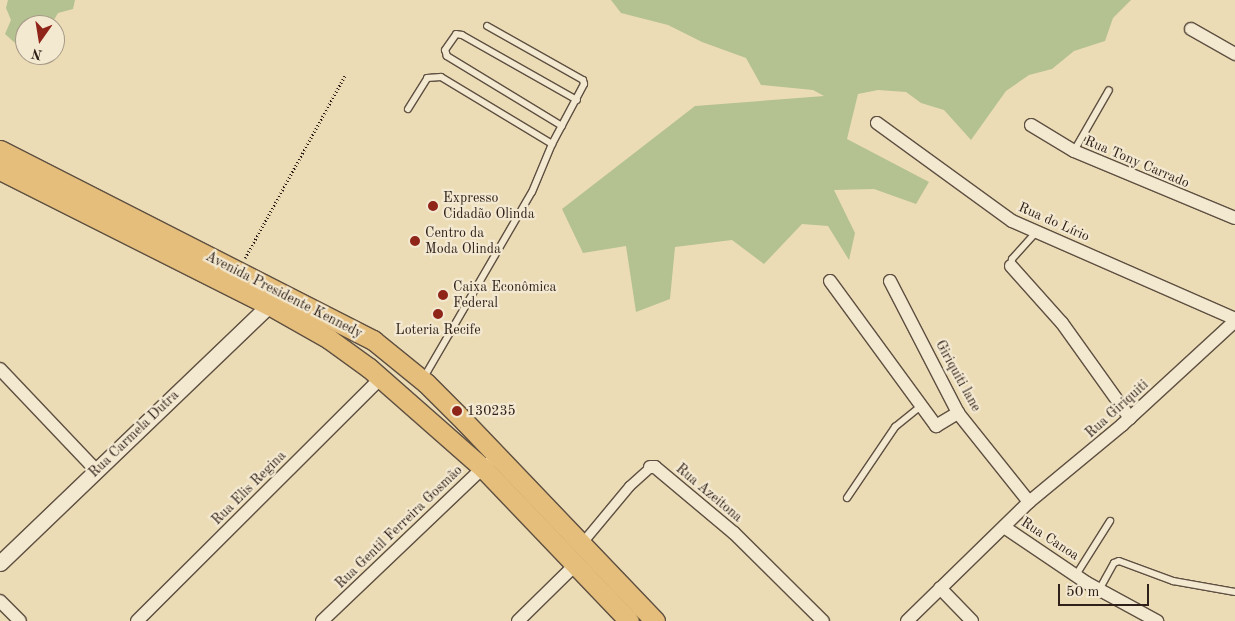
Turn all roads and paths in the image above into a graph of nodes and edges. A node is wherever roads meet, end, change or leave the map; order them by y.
1 (487, 26) dead end
2 (1191, 29) dead end
3 (1235, 54) edge
4 (345, 75) dead end
5 (1109, 90) dead end
6 (577, 100) junction
7 (408, 109) dead end
8 (878, 123) dead end
9 (1030, 125) dead end
10 (562, 126) junction
11 (552, 144) junction
12 (0, 150) edge
13 (1074, 152) junction
14 (0, 170) edge
15 (1235, 218) edge
16 (1037, 231) junction
17 (1011, 266) joint
18 (238, 272) junction
19 (830, 281) dead end
20 (890, 281) dead end
21 (269, 304) junction
22 (1235, 320) edge
23 (0, 369) edge
24 (382, 377) junction
25 (422, 380) junction
26 (921, 406) junction
27 (958, 413) junction
28 (1130, 418) junction
29 (491, 462) junction
30 (650, 467) joint
31 (96, 470) junction
32 (848, 498) dead end
33 (1030, 502) junction
34 (1110, 521) dead end
35 (1009, 523) junction
36 (580, 546) junction
37 (0, 563) edge
38 (575, 565) junction
39 (1076, 574) junction
40 (940, 588) junction
41 (1099, 590) junction
42 (1235, 592) edge
43 (0, 601) edge
44 (20, 621) edge
45 (137, 621) edge
46 (322, 621) edge
47 (518, 621) edge
48 (629, 621) edge
49 (655, 621) edge
50 (823, 621) edge
51 (907, 621) edge
52 (972, 621) edge
53 (1157, 621) edge

1 - 6 lane
2 - 3 street
4 - 18 path
5 - 13 lane
6 - 10 lane
6 - 10 lane
7 - 11 lane
8 - 16 street, Rua do Lírio
9 - 13 street, Rua Tony Carrado
10 - 11 lane
11 - 25 lane
12 - 18 main road, Avenida Presidente Kennedy
13 - 15 street, Rua Tony Carrado
14 - 21 main road, Avenida Presidente Kennedy
16 - 17 lane
16 - 22 street, Rua do Lírio
17 - 28 street
18 - 25 main road, Avenida Presidente Kennedy
19 - 26 street
20 - 27 street, Giriquiti lane
21 - 24 main road, Avenida Presidente Kennedy
21 - 31 street, Rua Carmela Dutra
22 - 28 street, Rua Giriquiti
23 - 31 street
24 - 29 main road, Avenida Presidente Kennedy
24 - 45 street, Rua Elis Regina
25 - 29 main road, Avenida Presidente Kennedy
26 - 27 street
26 - 32 lane
27 - 33 street, Giriquiti lane
28 - 33 street, Rua Giriquiti
29 - 36 main road, Avenida Presidente Kennedy
29 - 38 main road, Avenida Presidente Kennedy
29 - 46 street, Rua Gentil Ferreira Gosmão
30 - 36 street, Rua Azeitona
30 - 50 street, Rua Azeitona
31 - 37 street, Rua Carmela Dutra
33 - 35 street, Rua Giriquiti
34 - 39 lane
35 - 39 street, Rua Canoa
35 - 40 street, Rua Giriquiti
36 - 49 main road, Avenida Presidente Kennedy
38 - 47 street
38 - 48 main road, Avenida Presidente Kennedy
39 - 41 street, Rua Canoa
40 - 51 street, Rua Giriquiti
40 - 52 street
41 - 42 lane
41 - 53 street, Rua Canoa
43 - 44 street

